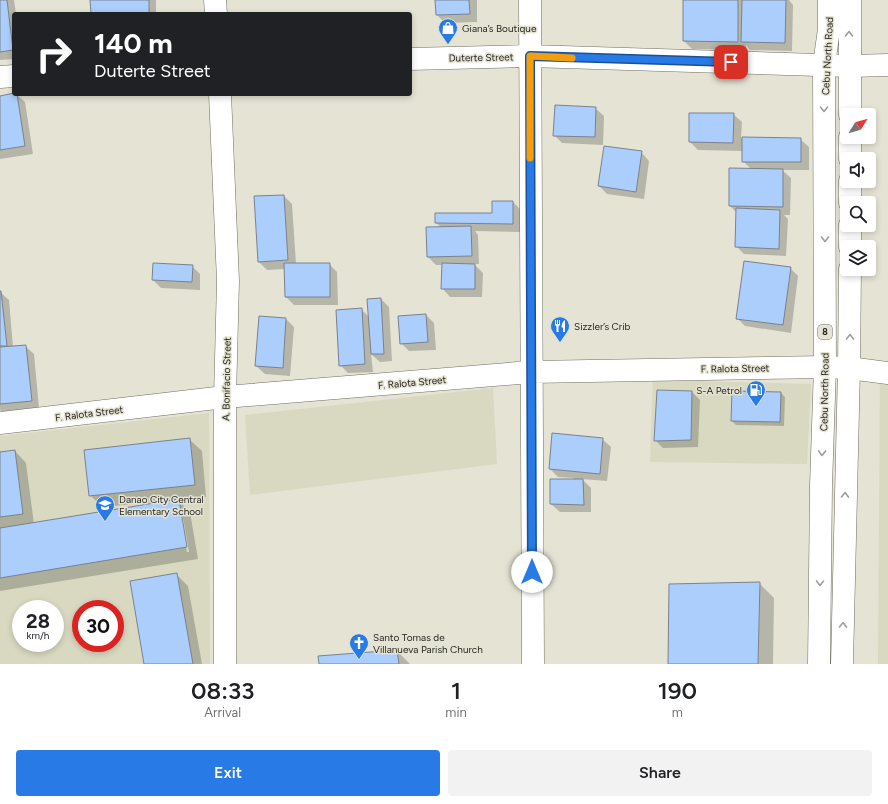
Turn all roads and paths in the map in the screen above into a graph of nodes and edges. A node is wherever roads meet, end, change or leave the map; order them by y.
1 (215, 0) edge
2 (530, 0) edge
3 (829, 0) edge
4 (850, 0) edge
5 (216, 12) edge
6 (530, 56) junction
7 (412, 59) edge
8 (824, 65) junction
9 (888, 65) edge
10 (850, 66) junction
11 (0, 76) edge
12 (12, 76) edge
13 (220, 96) edge
14 (850, 108) edge
15 (850, 276) edge
16 (825, 367) junction
17 (850, 368) junction
18 (531, 372) junction
19 (888, 373) edge
20 (225, 397) junction
21 (0, 423) edge
22 (225, 664) edge
23 (533, 664) edge
24 (818, 664) edge
25 (842, 664) edge

1 - 5 main road
2 - 6 main road
3 - 8 main road, Cebu North Road / 8
10 -> 4 main road, Cebu North Road
6 - 7 main road, Duterte Street
6 - 8 main road, Duterte Street
6 - 18 main road
8 - 10 main road, Duterte Street
8 -> 16 main road, Cebu North Road / 8
9 - 10 main road, Duterte Street
10 - 14 main road, Cebu North Road
11 - 12 main road
13 - 20 main road, A. Bonifacio Street
17 -> 15 main road
16 - 17 main road, F. Ralota Street
16 - 18 main road, F. Ralota Street
16 -> 24 main road, Cebu North Road / 8
17 - 19 main road, F. Ralota Street
25 -> 17 main road
18 - 20 main road, F. Ralota Street
18 - 23 main road
20 - 21 main road, F. Ralota Street
20 - 22 main road, A. Bonifacio Street

